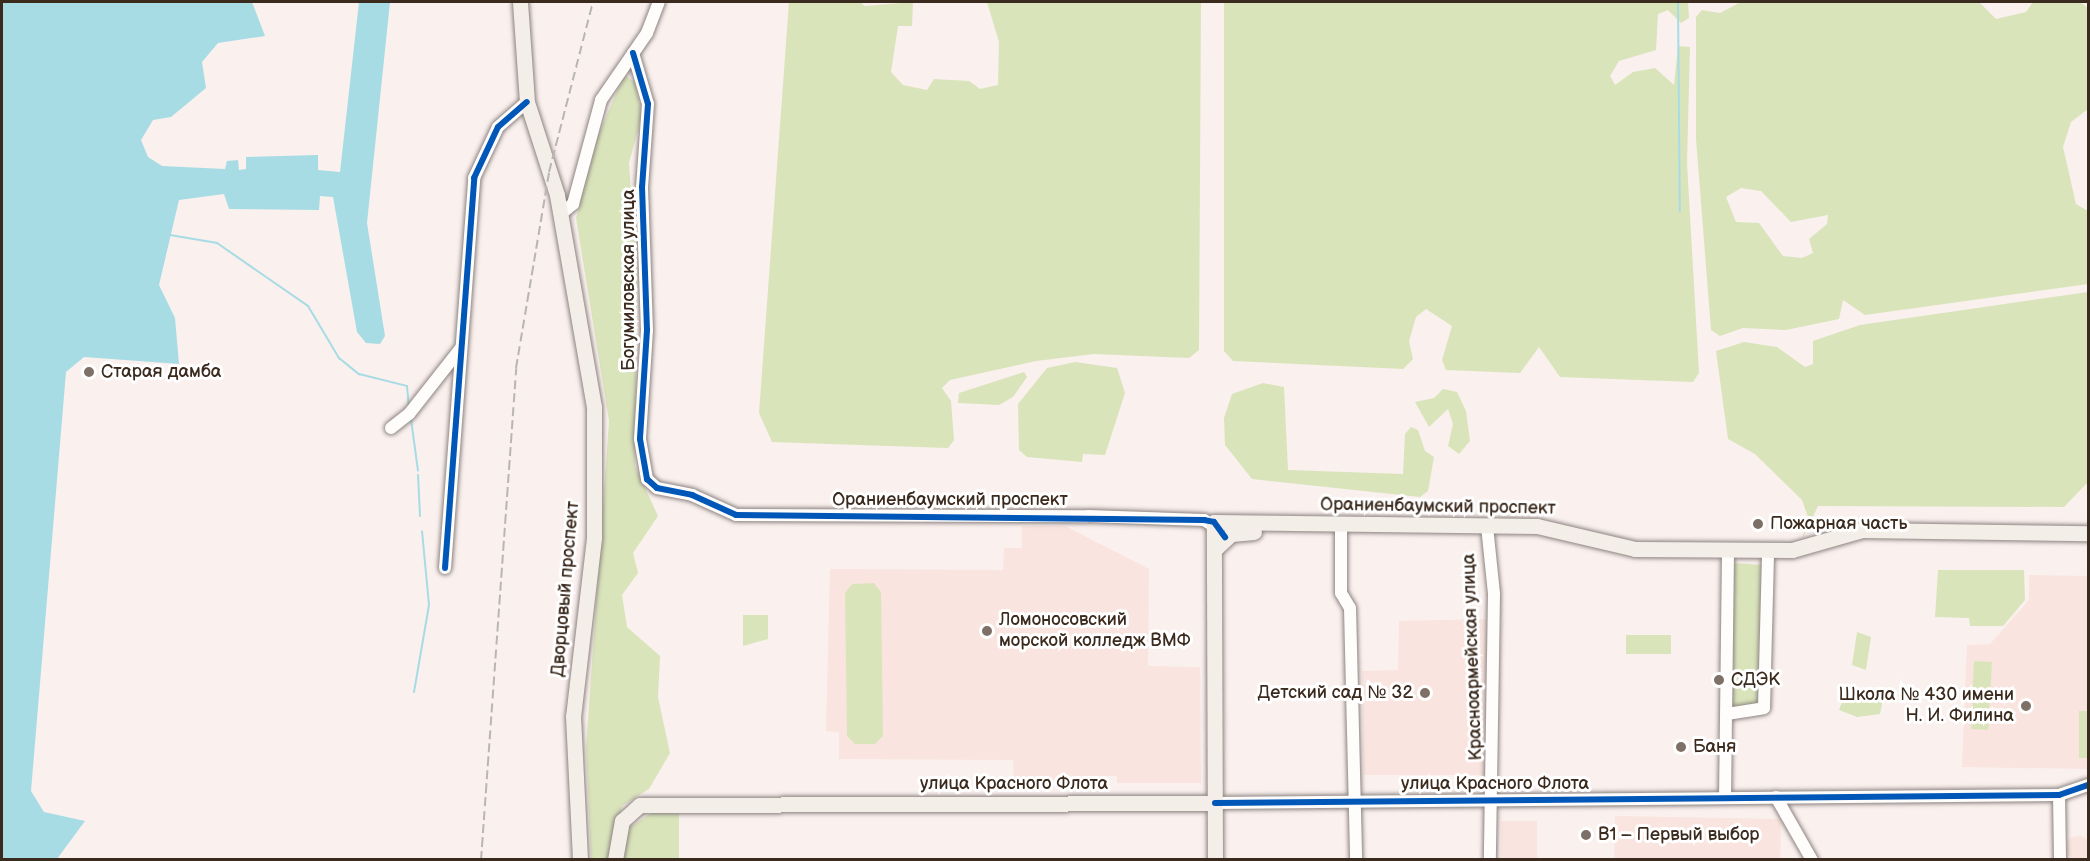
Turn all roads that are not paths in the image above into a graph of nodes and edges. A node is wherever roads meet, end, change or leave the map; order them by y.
1 (520, 2) edge
2 (659, 2) edge
3 (633, 53) junction
4 (527, 102) junction
5 (561, 214) junction
6 (461, 348) junction
7 (391, 428) dead end
8 (673, 491) joint
9 (1214, 522) junction
10 (1341, 529) junction
11 (1487, 530) junction
12 (2088, 532) edge
13 (2088, 542) edge
14 (1220, 543) junction
15 (1768, 553) junction
16 (1728, 555) junction
17 (445, 568) dead end
18 (1726, 714) junction
19 (2088, 785) edge
20 (2059, 795) junction
21 (1776, 797) junction
22 (1725, 798) junction
23 (1491, 799) junction
24 (1356, 800) junction
25 (1215, 803) junction
26 (580, 860) edge
27 (615, 860) edge
28 (1215, 860) edge
29 (1356, 860) edge
30 (1490, 860) edge
31 (1812, 860) edge
32 (2060, 860) edge

1 - 4 main road, Дворцовый проспект
2 - 3 street
3 - 5 street
3 - 8 street, Богумиловская улица
4 - 5 main road, Дворцовый проспект
4 - 6 street
5 - 26 main road, Дворцовый проспект
6 - 7 street
6 - 17 street
8 - 9 street, Ораниенбаумский проспект
9 - 10 main road, Ораниенбаумский проспект
9 - 14 main road
10 - 11 main road, Ораниенбаумский проспект
10 - 14 main road, Ораниенбаумский проспект
10 - 24 street
11 - 15 main road, Ораниенбаумский проспект
11 - 16 main road, Ораниенбаумский проспект
11 - 23 street, Красноармейская улица
12 - 15 main road, Ораниенбаумский проспект
13 - 15 main road, Ораниенбаумский проспект
14 - 25 main road
15 - 16 main road, Ораниенбаумский проспект
15 - 18 street
16 - 18 street
18 - 22 street
19 - 20 street, улица Красного Флота
20 - 21 street, улица Красного Флота
20 - 32 street
21 - 22 street, улица Красного Флота
21 - 31 street
22 - 23 street, улица Красного Флота
23 - 24 street, улица Красного Флота
23 - 30 street, Красноармейская улица
24 - 25 street, улица Красного Флота
24 - 29 street
25 - 27 main road, улица Красного Флота
25 - 28 main road

